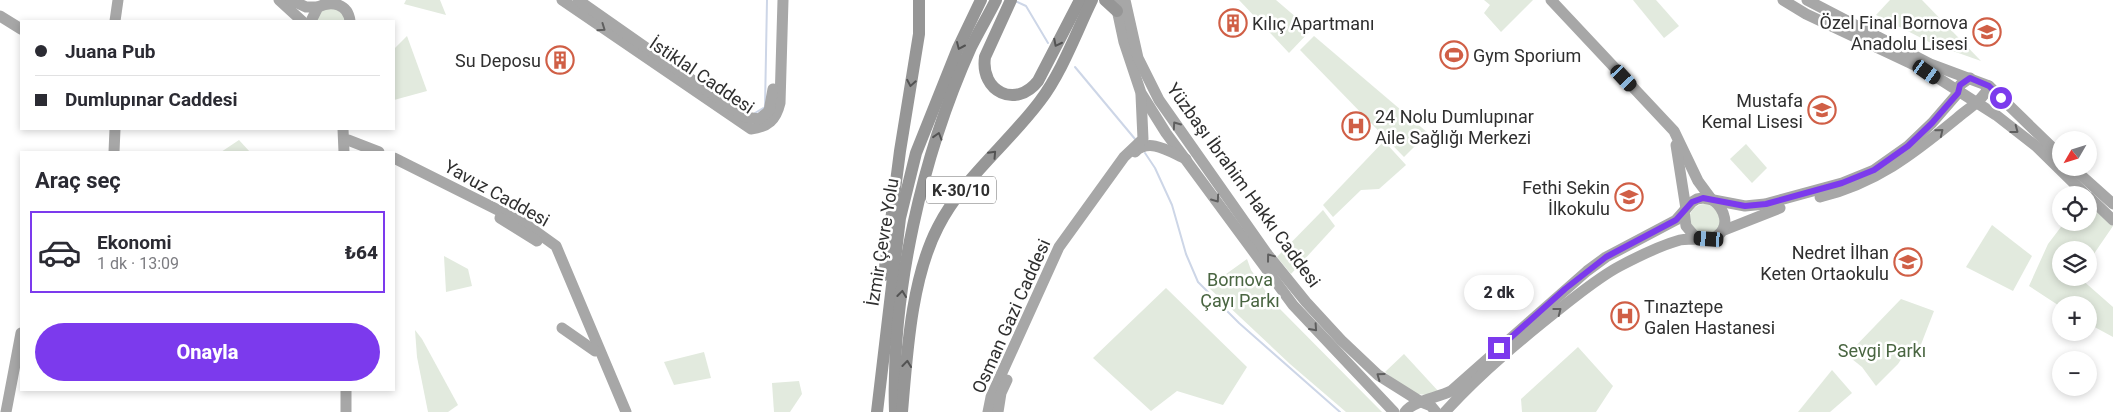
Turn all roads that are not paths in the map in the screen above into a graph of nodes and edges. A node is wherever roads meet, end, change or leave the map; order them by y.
1 (120, 0) edge
2 (279, 0) edge
3 (291, 0) edge
4 (349, 0) edge
5 (562, 0) edge
6 (578, 0) edge
7 (775, 0) edge
8 (783, 0) edge
9 (919, 0) edge
10 (1011, 0) edge
11 (1080, 0) edge
12 (1092, 0) edge
13 (1104, 0) edge
14 (1125, 0) edge
15 (1551, 0) edge
16 (1782, 0) edge
17 (1807, 0) edge
18 (981, 1) edge
19 (323, 4) edge
20 (994, 5) edge
21 (1116, 6) edge
22 (0, 16) edge
23 (350, 19) edge
24 (116, 20) edge
25 (301, 20) edge
26 (313, 20) edge
27 (1081, 24) junction
28 (20, 28) edge
29 (1970, 78) junction
30 (1989, 86) junction
31 (1141, 93) junction
32 (1958, 93) junction
33 (1974, 104) junction
34 (109, 130) edge
35 (115, 130) edge
36 (342, 130) edge
37 (1674, 132) junction
38 (348, 134) edge
39 (2052, 147) edge
40 (107, 151) edge
41 (114, 151) edge
42 (344, 151) edge
43 (349, 151) edge
44 (378, 151) edge
45 (395, 158) edge
46 (1188, 159) junction
47 (395, 165) edge
48 (1118, 168) junction
49 (2082, 176) edge
50 (2078, 186) edge
51 (1713, 200) junction
52 (2113, 204) edge
53 (2097, 205) edge
54 (1685, 210) junction
55 (2113, 220) edge
56 (1722, 231) junction
57 (1068, 236) junction
58 (1697, 238) junction
59 (562, 328) dead end
60 (20, 338) edge
61 (595, 351) junction
62 (346, 391) edge
63 (1455, 400) junction
64 (1421, 402) junction
65 (877, 406) edge
66 (6, 412) edge
67 (346, 412) edge
68 (618, 412) edge
69 (626, 412) edge
70 (895, 412) edge
71 (902, 412) edge
72 (988, 412) edge
73 (998, 412) edge
74 (1394, 412) edge
75 (1405, 412) edge
76 (1436, 412) edge
77 (1445, 412) edge
78 (1449, 412) edge

1 - 24 main road
2 - 25 main road
3 - 19 main road
4 - 23 main road
5 -> 8 main road, İstiklal Caddesi
6 - 7 main road, İstiklal Caddesi
9 -> 65 highway
11 -> 10 highway
12 - 27 highway, K-30/10
13 - 21 highway, K-30/10
13 - 27 highway, K-30/10
64 -> 14 main road, Yüzbaşı İbrahim Hakkı Caddesi
15 - 37 main road
16 - 32 main road
17 - 29 main road
18 -> 65 highway, İzmir Çevre Yolu
19 - 23 main road
19 - 26 main road
70 -> 20 highway, İzmir Çevre Yolu
21 - 31 main road, Yüzbaşı İbrahim Hakkı Caddesi
22 - 28 main road
71 -> 27 highway, K-30/10
29 - 30 main road
29 - 32 main road
30 - 33 main road
30 - 39 main road
31 - 46 main road, Yüzbaşı İbrahim Hakkı Caddesi
31 - 48 main road, Osman Gazi Caddesi
32 - 33 main road
32 - 51 main road
33 -> 50 main road
56 -> 33 main road
34 - 40 main road
35 - 41 main road
36 - 42 main road
37 - 51 main road
37 - 54 main road
38 - 43 main road
38 - 44 main road
45 - 69 main road, Yavuz Caddesi
46 - 48 main road, Osman Gazi Caddesi
46 -> 74 main road, Yüzbaşı İbrahim Hakkı Caddesi
47 - 61 main road, Yavuz Caddesi
48 - 57 main road, Osman Gazi Caddesi
49 - 52 main road
51 - 54 main road
51 - 56 main road
53 - 55 main road
54 - 58 main road
54 - 64 main road
56 - 58 main road
57 - 72 main road, Osman Gazi Caddesi
57 - 73 main road, Osman Gazi Caddesi
63 -> 58 main road
59 - 61 main road
60 - 66 main road
61 - 68 main road, Yavuz Caddesi
62 - 67 main road
63 - 77 main road
63 - 78 main road
64 - 75 main road
64 - 76 main road, Yüzbaşı İbrahim Hakkı Caddesi

